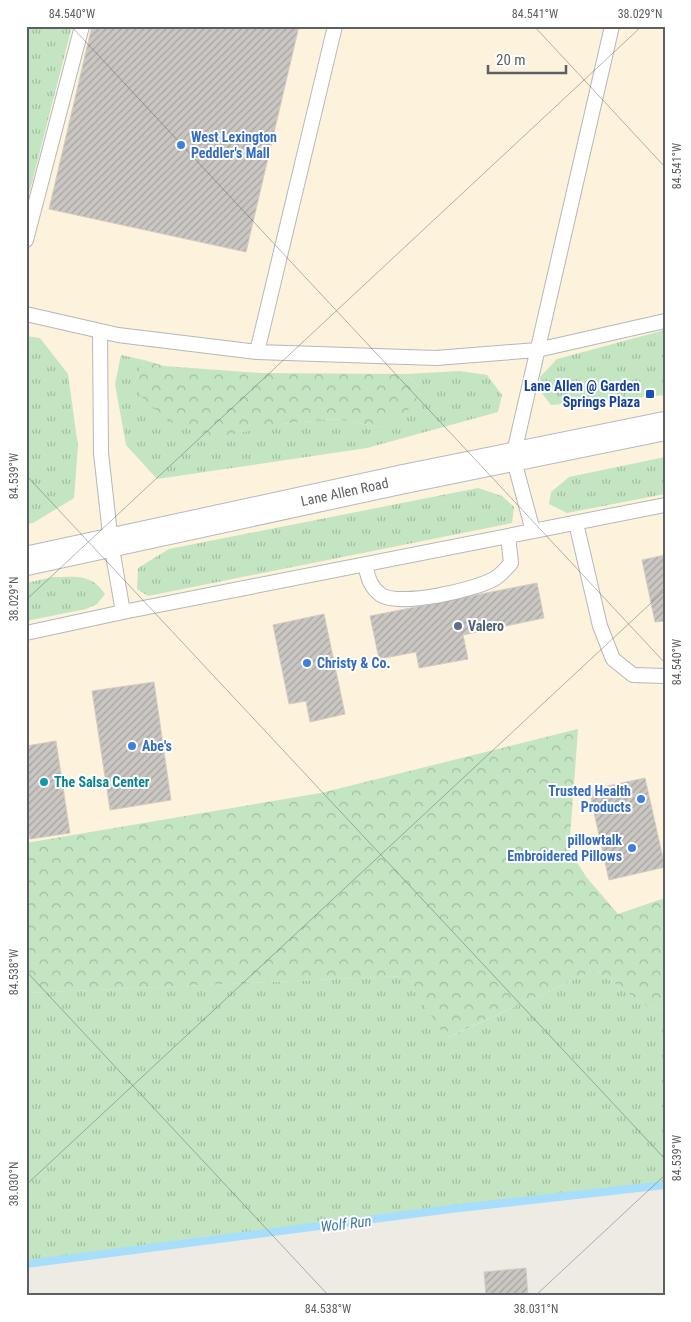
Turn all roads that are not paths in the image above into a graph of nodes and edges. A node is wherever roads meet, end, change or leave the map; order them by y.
1 (82, 26) edge
2 (334, 26) edge
3 (612, 26) edge
4 (26, 240) edge
5 (26, 314) edge
6 (665, 321) edge
7 (100, 331) junction
8 (538, 350) junction
9 (257, 352) junction
10 (665, 426) edge
11 (513, 457) junction
12 (665, 505) edge
13 (576, 522) junction
14 (533, 531) junction
15 (508, 536) junction
16 (111, 542) junction
17 (26, 561) edge
18 (365, 565) junction
19 (123, 612) junction
20 (26, 633) edge
21 (665, 676) edge

1 - 4 lane
2 - 9 lane
3 - 8 lane
5 - 7 lane
6 - 8 lane
7 - 9 lane
7 - 16 lane
8 - 9 lane
8 - 11 lane
10 - 11 main road, Lane Allen Road
11 - 14 lane
11 - 16 main road, Lane Allen Road
12 - 13 lane
13 - 14 lane
13 - 21 lane
14 - 15 lane
15 - 18 lane
15 - 18 lane
16 - 17 main road, Lane Allen Road
16 - 19 lane
18 - 19 lane
19 - 20 lane

